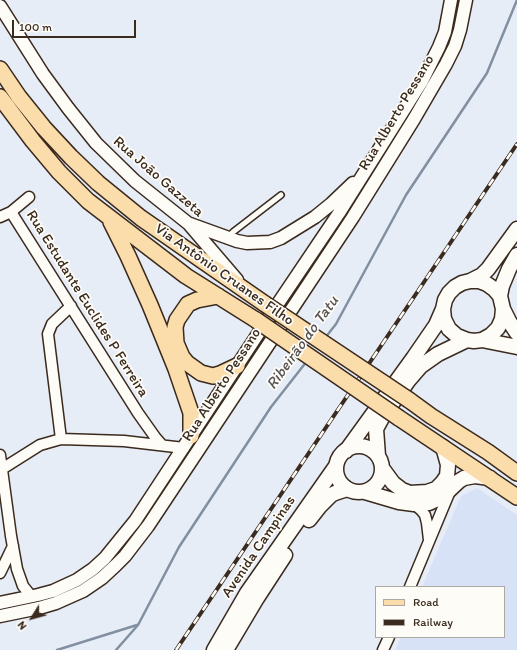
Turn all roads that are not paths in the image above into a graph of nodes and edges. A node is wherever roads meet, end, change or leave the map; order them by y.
1 (451, 0) edge
2 (466, 0) edge
3 (0, 6) edge
4 (0, 69) edge
5 (0, 97) edge
6 (369, 165) junction
7 (281, 195) dead end
8 (29, 197) dead end
9 (11, 212) junction
10 (0, 217) edge
11 (109, 218) junction
12 (189, 224) junction
13 (517, 229) edge
14 (228, 238) junction
15 (517, 255) edge
16 (470, 281) junction
17 (245, 290) junction
18 (218, 296) junction
19 (502, 303) junction
20 (71, 306) junction
21 (443, 309) junction
22 (517, 333) edge
23 (467, 340) junction
24 (482, 340) junction
25 (517, 347) edge
26 (238, 366) junction
27 (138, 413) junction
28 (61, 438) junction
29 (187, 442) junction
30 (140, 443) junction
31 (162, 445) junction
32 (443, 447) junction
33 (346, 450) junction
34 (0, 455) edge
35 (380, 462) junction
36 (336, 466) junction
37 (2, 470) junction
38 (517, 473) edge
39 (490, 478) junction
40 (347, 489) junction
41 (450, 490) junction
42 (365, 492) junction
43 (517, 497) edge
44 (414, 504) junction
45 (429, 542) junction
46 (13, 546) junction
47 (267, 572) junction
48 (0, 573) edge
49 (410, 586) edge
50 (32, 597) junction
51 (0, 604) edge
52 (0, 616) edge
53 (389, 638) edge
54 (214, 650) edge
55 (226, 650) edge
56 (383, 650) edge

1 - 6 street, Rua Alberto Pessano
2 - 52 street, Rua Alberto Pessano
3 - 12 street, Rua João Gazzeta
4 - 17 main road, Via Antônio Cruanes Filho
5 - 11 main road, Via Antônio Cruanes Filho
6 - 14 street
6 - 26 street, Rua Alberto Pessano
7 - 14 lane
8 - 9 street
9 - 10 street
9 - 20 street, Rua Estudante Euclides P Ferreira
11 - 18 main road, Via Antônio Cruanes Filho
11 - 29 main road
12 - 14 street
12 - 17 street, Rua João Gazzeta
13 - 16 main road
15 - 19 main road
16 - 19 main road
16 - 21 main road
17 - 38 main road, Via Antônio Cruanes Filho, bridge
18 - 26 main road
18 - 32 main road, Via Antônio Cruanes Filho, bridge
19 - 22 main road
19 - 24 main road
20 - 27 street, Rua Estudante Euclides P Ferreira
20 - 28 street
21 - 23 main road
21 - 33 main road
23 - 24 main road
23 - 35 main road
24 - 25 main road
26 - 29 street, Rua Alberto Pessano
27 - 30 street, Rua Estudante Euclides P Ferreira
27 - 31 street, Rua Estudante Euclides P Ferreira
28 - 30 street
28 - 37 street
29 - 31 street
29 - 50 street, Rua Alberto Pessano
30 - 31 street
32 - 35 main road
32 - 39 main road
33 - 35 main road
33 - 36 main road
34 - 37 street
35 - 42 main road
36 - 40 main road
36 - 47 main road, Avenida Campinas
37 - 46 street
39 - 41 main road
39 - 43 main road
40 - 42 main road
40 - 47 main road, Avenida Campinas
41 - 44 main road
41 - 45 street
42 - 44 main road
44 - 45 street
45 - 49 street
46 - 48 street
46 - 50 street
47 - 54 main road, Avenida Campinas
47 - 55 main road, Avenida Campinas
50 - 51 street, Rua Alberto Pessano
53 - 56 street

